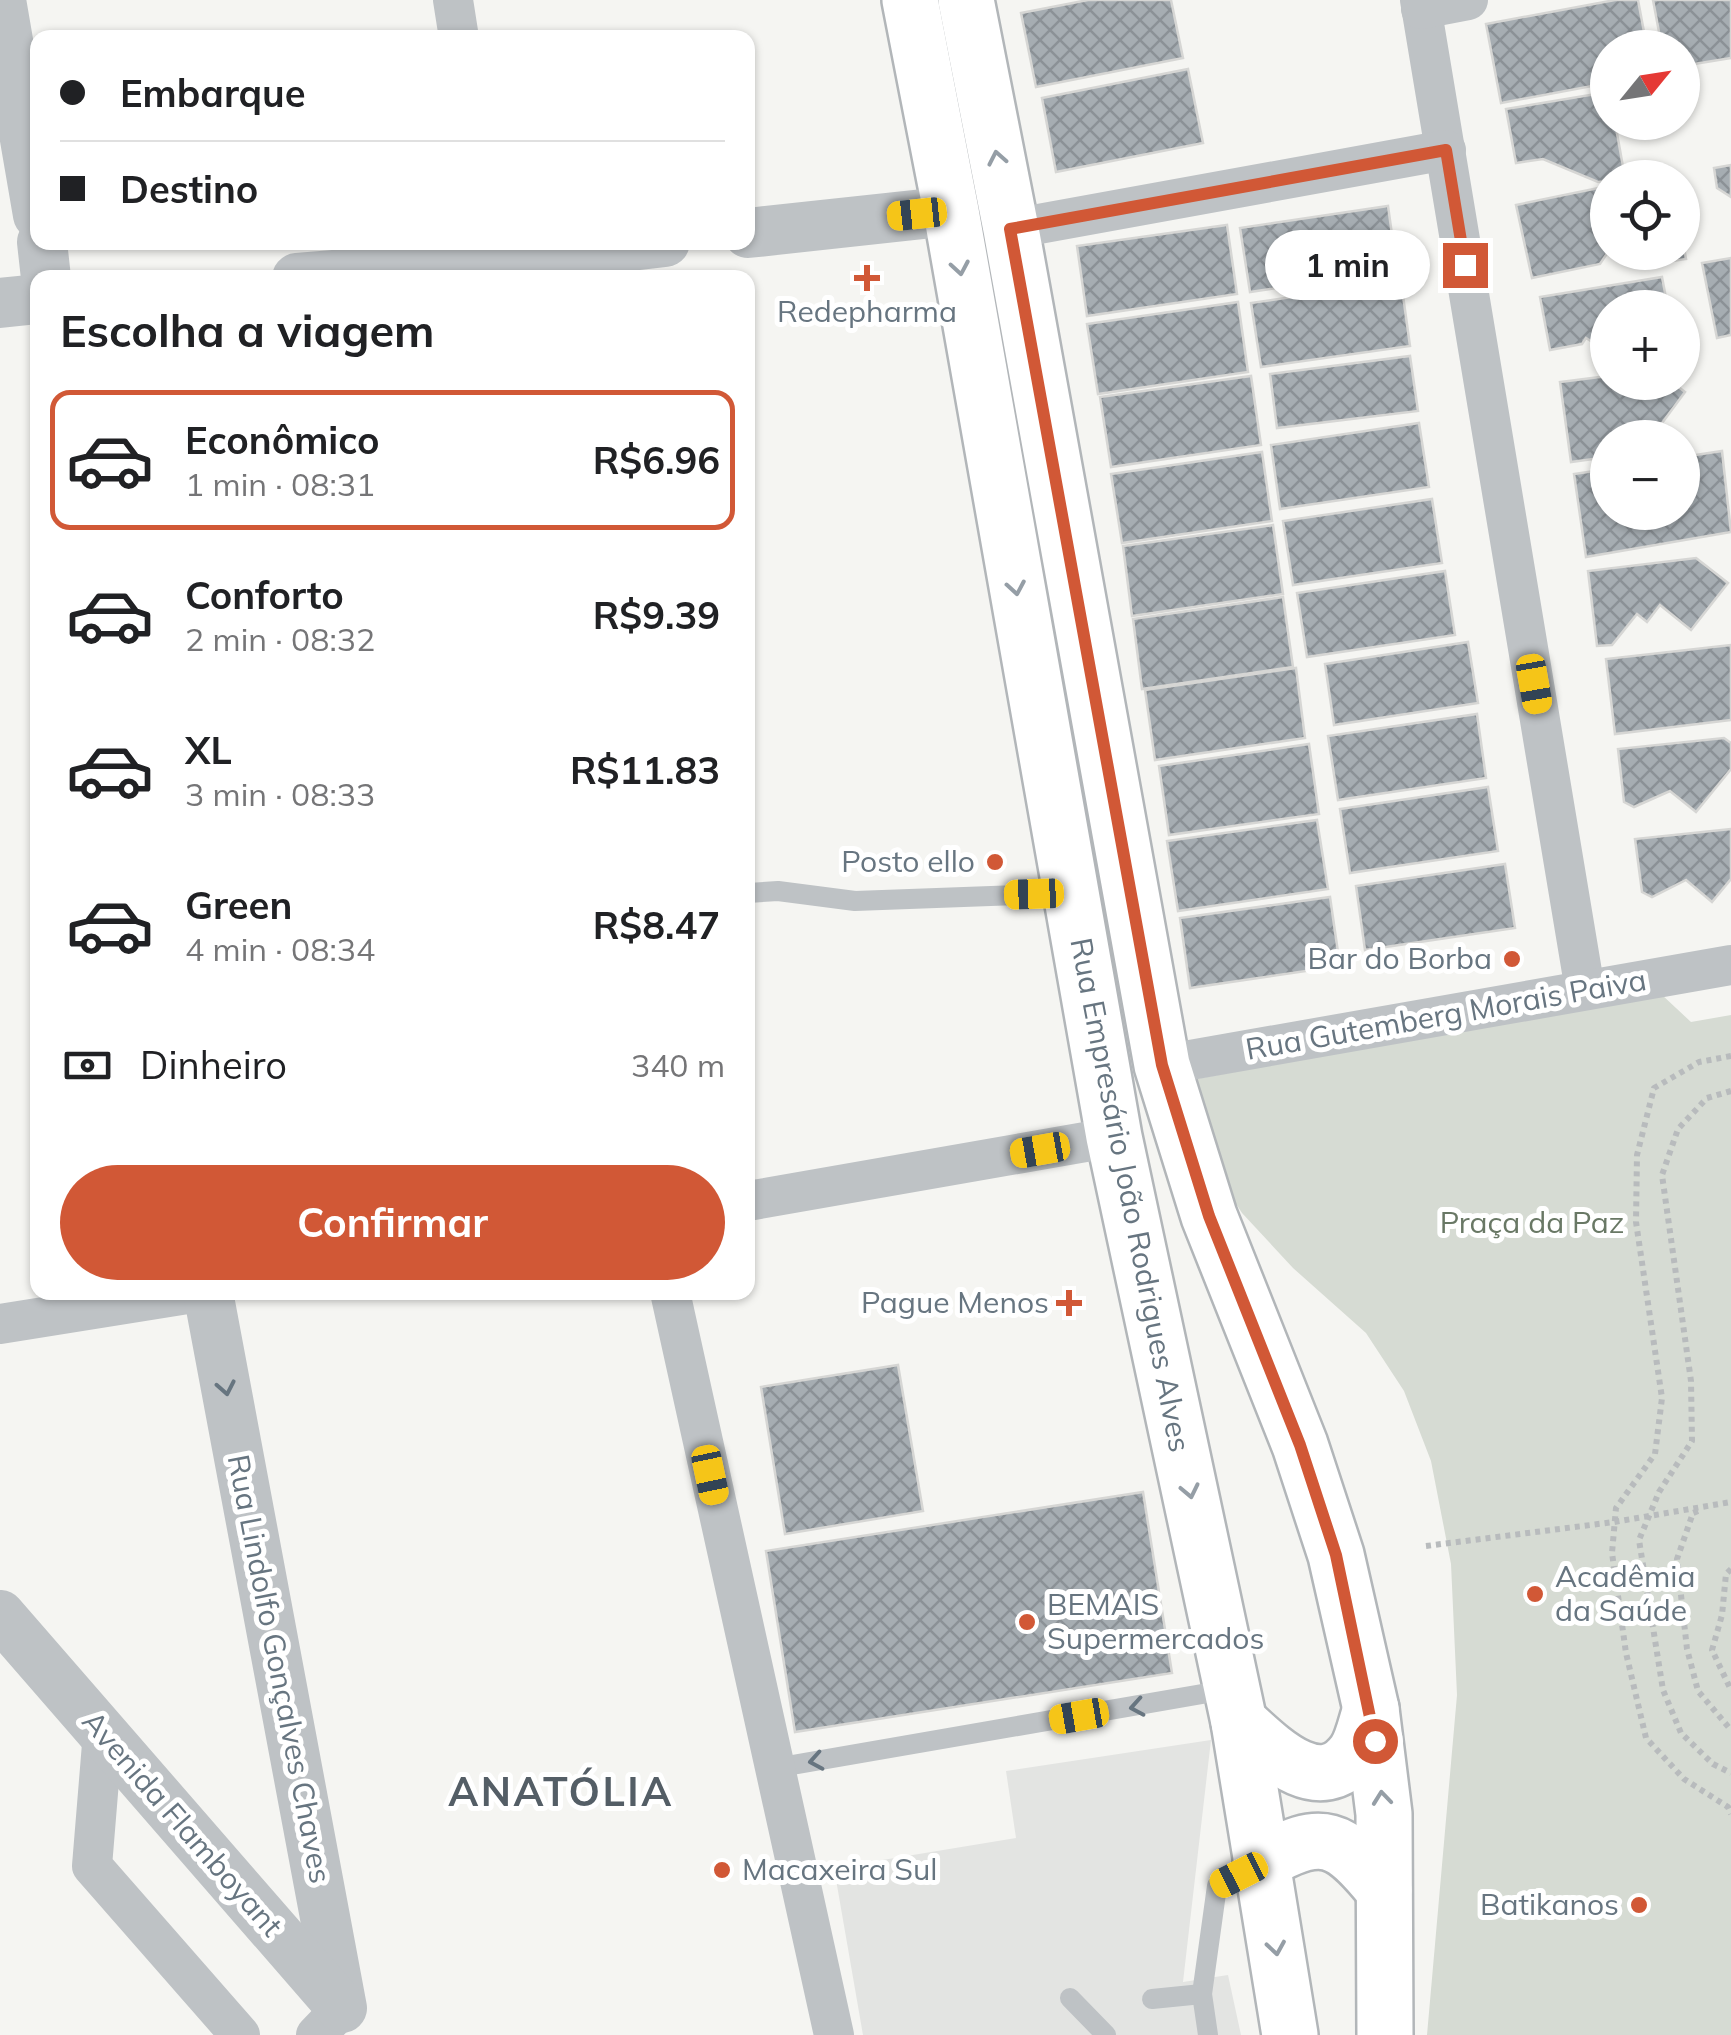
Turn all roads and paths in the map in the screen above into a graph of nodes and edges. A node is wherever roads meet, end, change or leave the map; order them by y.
1 (1, 0) edge
2 (910, 0) edge
3 (966, 0) edge
4 (1468, 0) edge
5 (1420, 5) edge
6 (1446, 150) junction
7 (30, 169) edge
8 (950, 211) junction
9 (1010, 229) junction
10 (755, 232) edge
11 (594, 250) edge
12 (494, 261) edge
13 (389, 270) edge
14 (30, 300) edge
15 (0, 303) edge
16 (755, 892) edge
17 (1070, 893) junction
18 (1731, 965) edge
19 (1585, 990) junction
20 (1731, 1056) edge
21 (1162, 1065) junction
22 (1731, 1091) edge
23 (1114, 1137) junction
24 (755, 1199) edge
25 (150, 1300) edge
26 (209, 1300) edge
27 (672, 1300) edge
28 (0, 1324) edge
29 (1729, 1504) edge
30 (1712, 1506) junction
31 (1650, 1516) junction
32 (1614, 1522) junction
33 (1426, 1546) dead end
34 (1731, 1569) edge
35 (0, 1615) edge
36 (1731, 1690) edge
37 (1236, 1705) junction
38 (1371, 1709) junction
39 (1731, 1730) edge
40 (103, 1732) junction
41 (776, 1768) junction
42 (1731, 1774) edge
43 (1731, 1814) edge
44 (1262, 1863) junction
45 (1384, 1890) junction
46 (1202, 1994) junction
47 (1070, 1998) dead end
48 (1152, 1999) dead end
49 (340, 2026) edge
50 (240, 2035) edge
51 (834, 2035) edge
52 (1106, 2035) edge
53 (1208, 2035) edge
54 (1290, 2035) edge
55 (1385, 2035) edge

1 - 7 street
2 - 8 main road, Rua Empresário João Rodrigues Alves
9 -> 3 main road, Rua Empresário João Rodrigues Alves
4 - 5 street
5 - 6 street
6 - 9 street
6 - 19 street
8 - 10 street
8 -> 17 main road, Rua Empresário João Rodrigues Alves
9 - 21 main road, Rua Empresário João Rodrigues Alves
11 - 12 street
12 - 13 street
14 - 15 street
16 - 17 lane
17 - 23 main road, Rua Empresário João Rodrigues Alves
18 - 19 street, Rua Gutemberg Morais Paiva
19 - 21 street, Rua Gutemberg Morais Paiva
20 - 32 path
21 - 38 main road, Rua Empresário João Rodrigues Alves
22 - 31 path
23 - 24 street
23 -> 37 main road, Rua Empresário João Rodrigues Alves
25 - 28 street
26 -> 49 street, Rua Lindolfo Gonçalves Chaves
27 - 41 street
29 - 30 path
30 - 31 path
30 - 39 path
31 - 32 path
31 - 42 path
32 - 33 path
32 - 43 path
34 - 36 path
35 - 40 street, Avenida Flamboyant
37 - 38 main road
37 -> 41 lane
37 - 44 main road, Rua Empresário João Rodrigues Alves
45 -> 38 main road, Rua Empresário João Rodrigues Alves
40 - 49 street, Avenida Flamboyant
40 - 50 street
41 - 51 street
44 - 45 main road
44 - 46 lane
44 -> 54 main road, Rua Empresário João Rodrigues Alves
45 - 55 main road, Rua Empresário João Rodrigues Alves
46 - 48 lane
46 - 53 lane
47 - 52 lane

